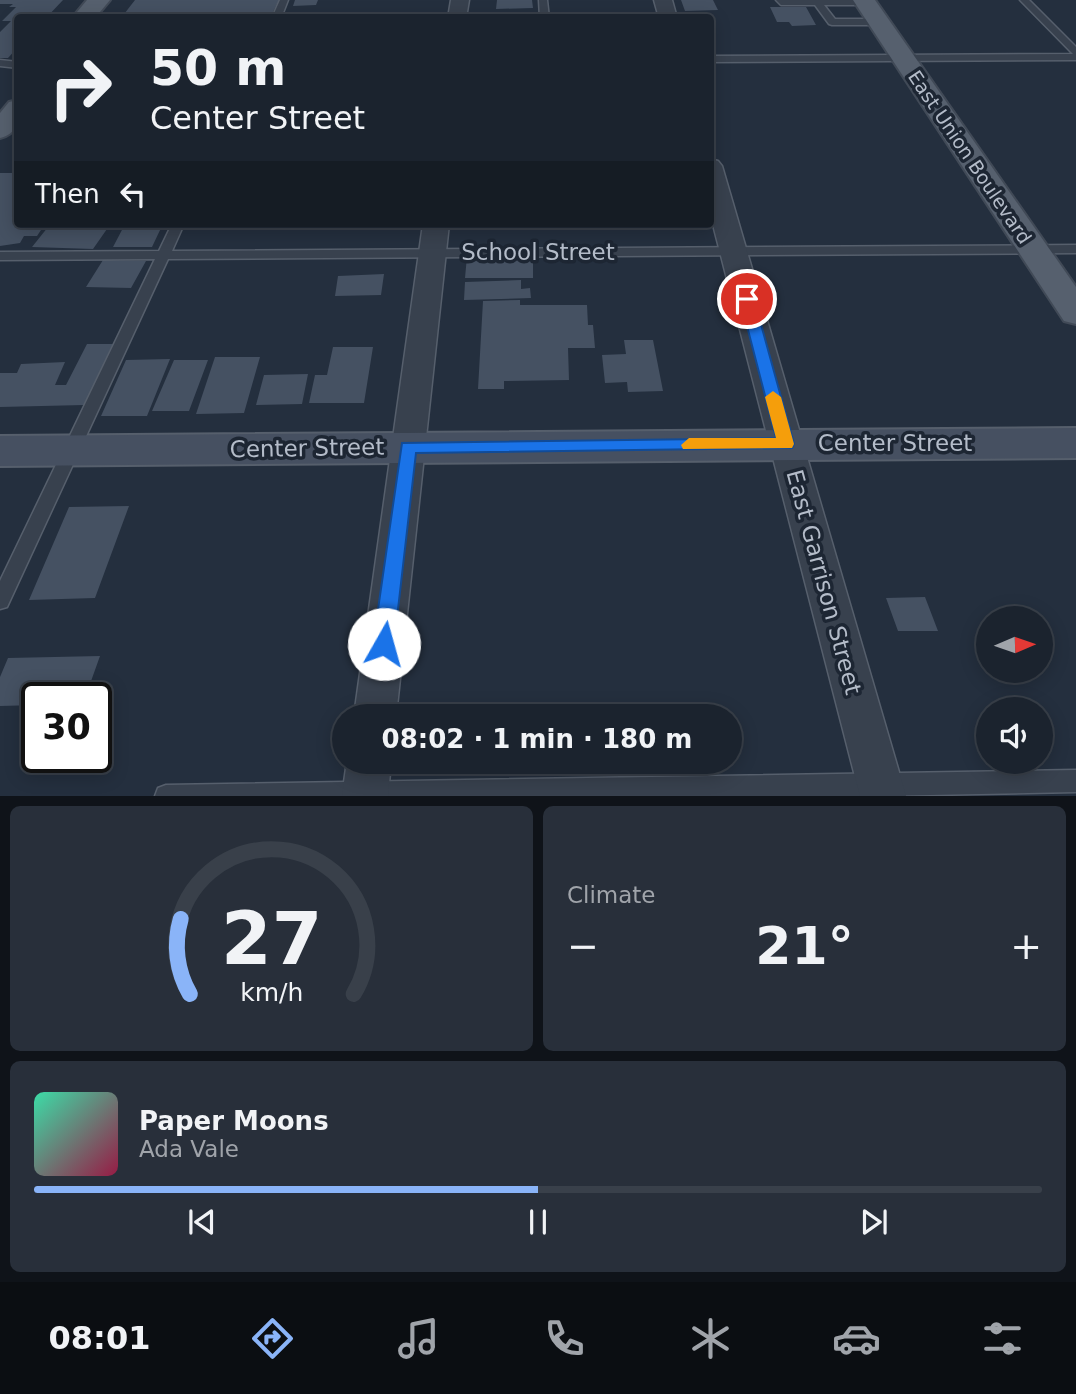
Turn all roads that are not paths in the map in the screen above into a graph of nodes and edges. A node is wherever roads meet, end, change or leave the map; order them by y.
1 (99, 0) edge
2 (780, 0) edge
3 (1024, 0) edge
4 (818, 2) junction
5 (869, 8) edge
6 (87, 14) edge
7 (1076, 55) edge
8 (903, 58) junction
9 (714, 59) edge
10 (14, 83) edge
11 (0, 99) edge
12 (14, 113) edge
13 (0, 130) edge
14 (714, 179) edge
15 (176, 228) edge
16 (435, 238) edge
17 (1076, 248) edge
18 (1033, 249) junction
19 (735, 250) junction
20 (164, 255) junction
21 (0, 256) edge
22 (1076, 313) edge
23 (1076, 443) edge
24 (786, 444) junction
25 (408, 447) junction
26 (70, 450) junction
27 (0, 451) edge
28 (0, 601) edge
29 (376, 704) edge
30 (1076, 781) edge
31 (366, 783) edge
32 (881, 790) edge
33 (166, 796) edge

1 - 6 main road
2 - 4 lane
3 - 7 lane
4 - 5 lane
4 - 5 lane
5 - 8 main road, East Union Boulevard
7 - 8 lane
8 - 9 lane
8 - 18 main road, East Union Boulevard
10 - 11 main road
12 - 13 main road
14 - 19 street, East Garrison Street
15 - 20 lane
16 - 19 lane, School Street
16 - 20 lane, School Street
16 - 25 street
17 - 18 lane, School Street
18 - 19 lane, School Street
18 - 22 main road, East Union Boulevard
19 - 24 street, East Garrison Street
20 - 21 lane, School Street
20 - 26 lane
23 - 24 main road, Center Street
24 - 25 main road, Center Street
24 - 32 street, East Garrison Street
25 - 26 main road, Center Street
25 - 29 street
26 - 27 main road, Center Street
26 - 28 lane
30 - 32 lane
31 - 32 lane
31 - 33 lane

